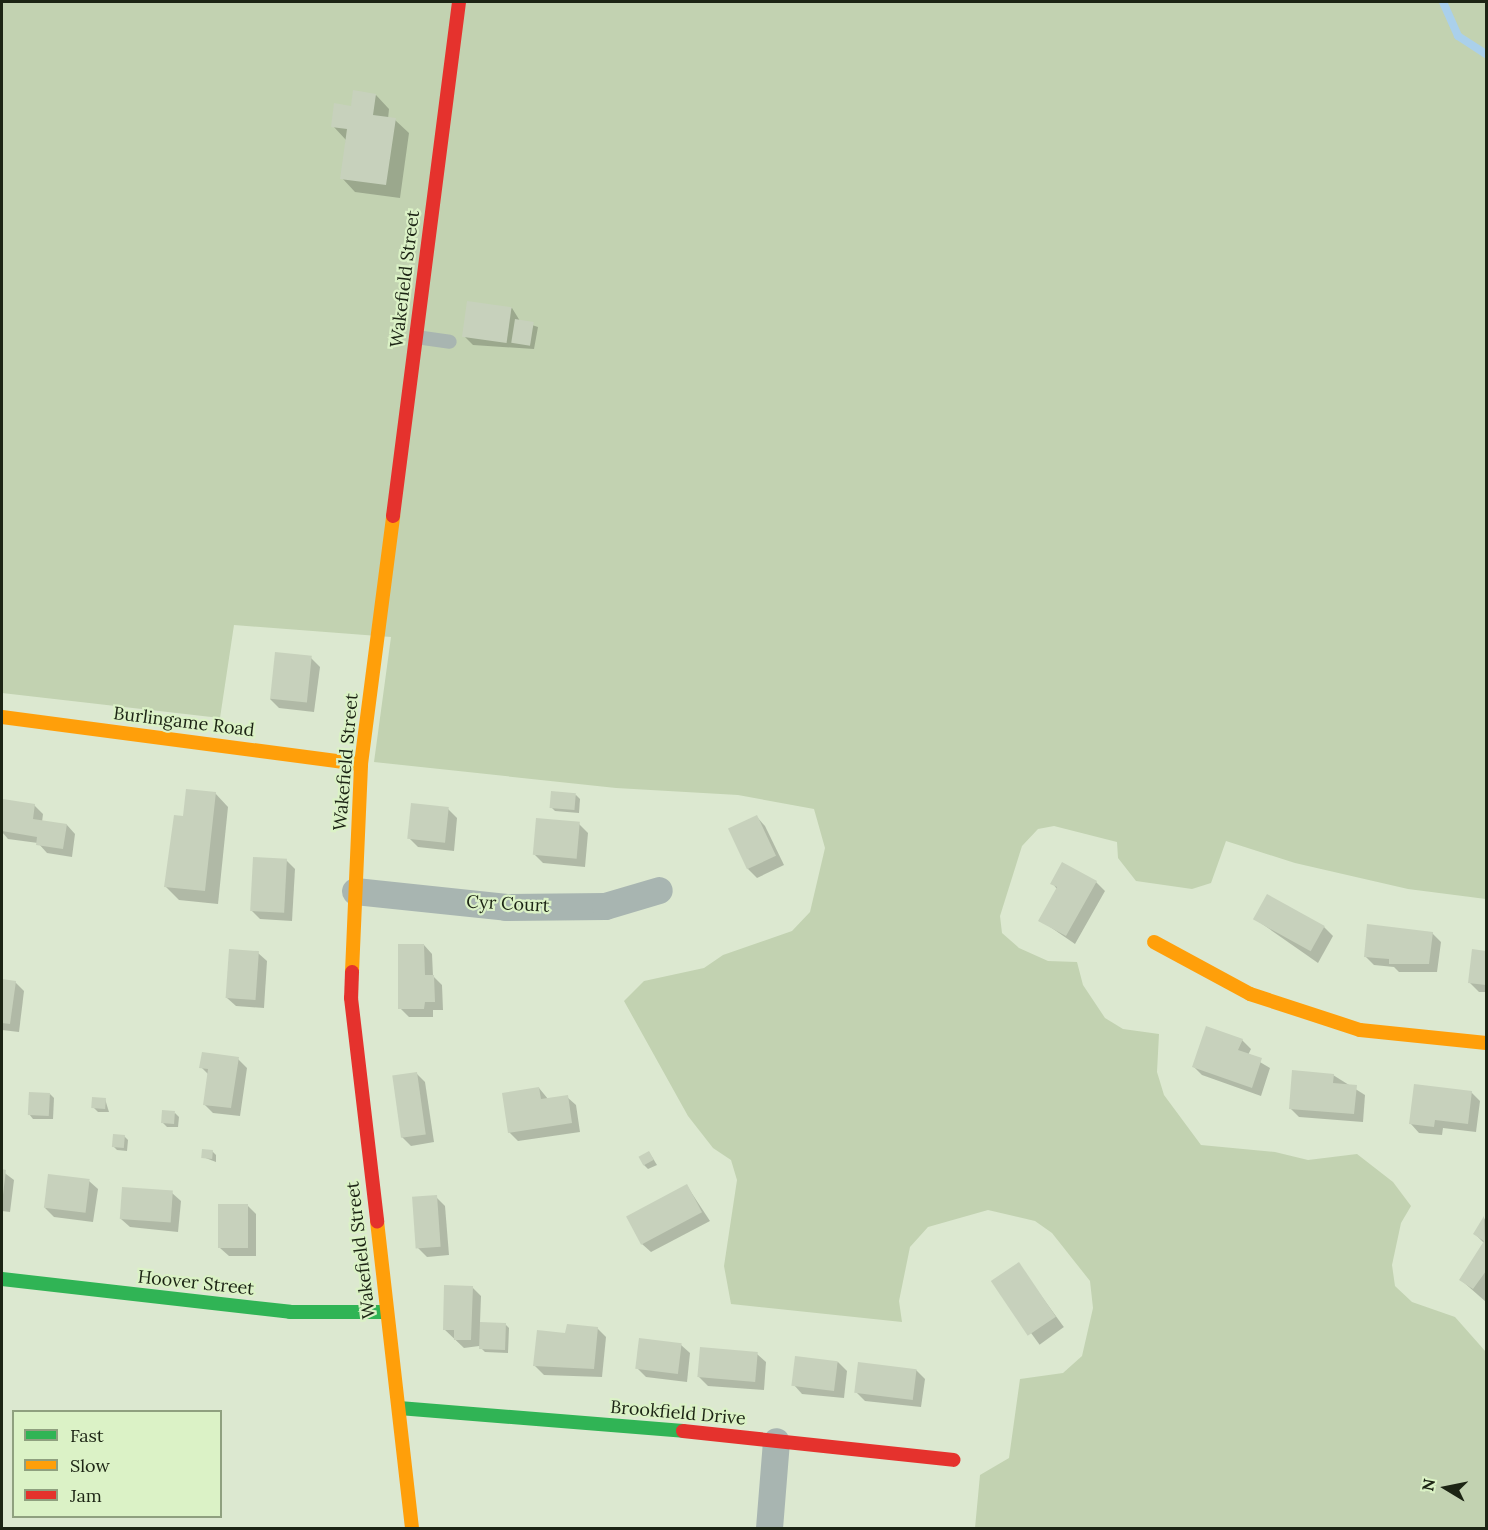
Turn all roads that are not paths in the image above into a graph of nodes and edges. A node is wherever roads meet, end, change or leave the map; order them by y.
1 (459, 2) edge
2 (416, 337) junction
3 (450, 342) dead end
4 (2, 717) edge
5 (361, 764) junction
6 (660, 890) dead end
7 (355, 891) junction
8 (1154, 942) dead end
9 (1486, 1043) edge
10 (2, 1279) edge
11 (386, 1312) junction
12 (399, 1408) junction
13 (776, 1441) junction
14 (952, 1460) dead end
15 (412, 1528) edge
16 (769, 1528) edge

1 - 2 street, Wakefield Street
2 - 3 lane
2 - 5 street, Wakefield Street
4 - 5 street, Burlingame Road
5 - 7 street, Wakefield Street
6 - 7 street, Cyr Court
7 - 11 street, Wakefield Street
8 - 9 street
10 - 11 street, Hoover Street
11 - 12 street, Wakefield Street
12 - 13 street, Brookfield Drive
12 - 15 street, Wakefield Street
13 - 14 street, Brookfield Drive
13 - 16 street

